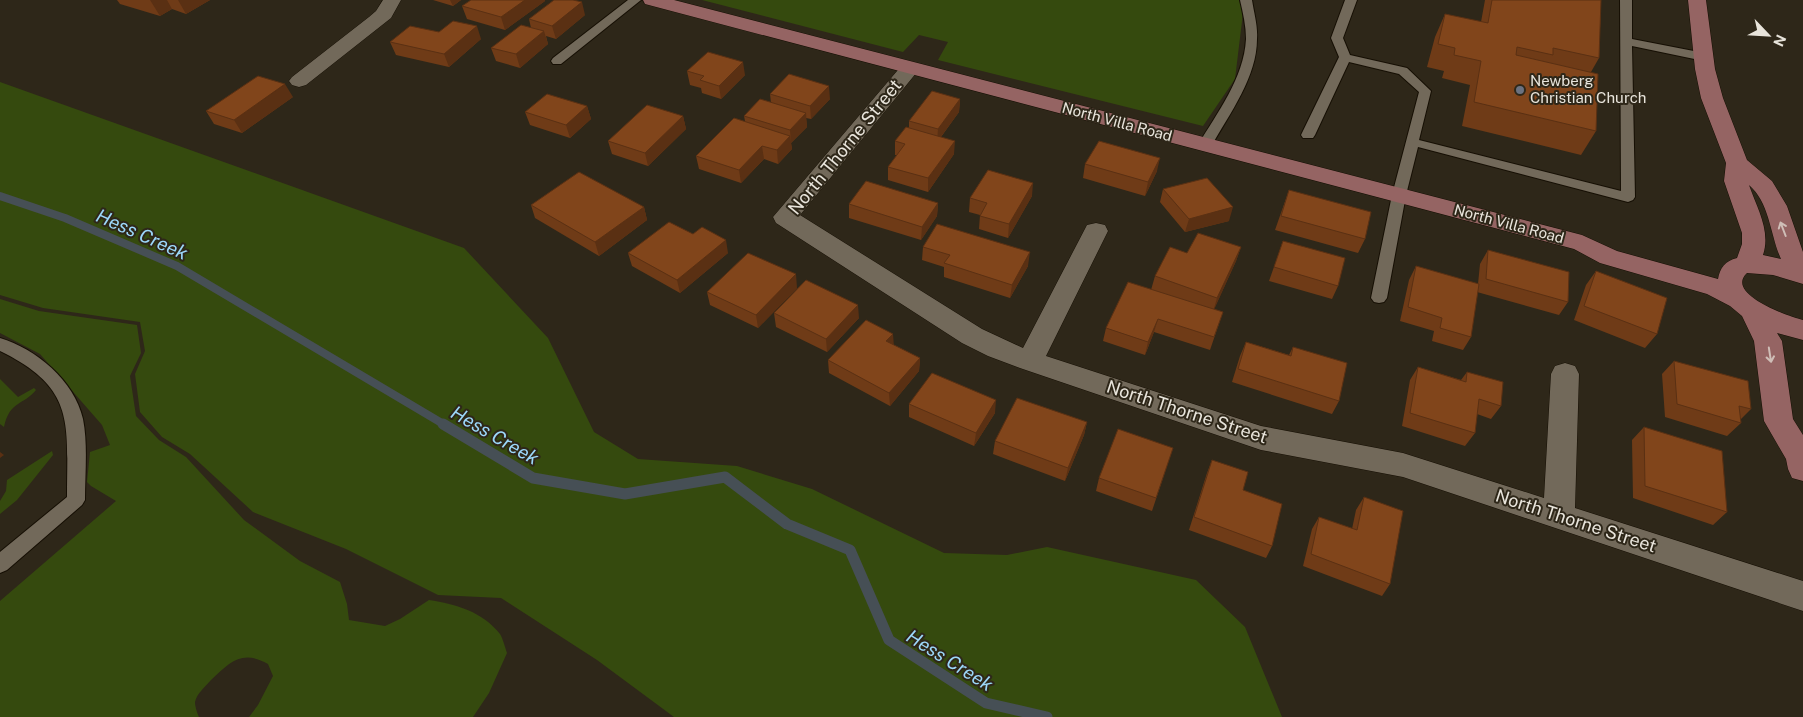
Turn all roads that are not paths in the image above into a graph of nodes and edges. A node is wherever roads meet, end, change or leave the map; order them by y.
1 (392, 0) edge
2 (635, 0) edge
3 (652, 0) edge
4 (1246, 0) edge
5 (1351, 0) edge
6 (1626, 0) edge
7 (1697, 0) edge
8 (1627, 42) junction
9 (1344, 57) junction
10 (1704, 57) junction
11 (556, 61) dead end
12 (910, 68) junction
13 (299, 81) dead end
14 (1308, 135) dead end
15 (1412, 142) junction
16 (1205, 145) junction
17 (1737, 163) junction
18 (1399, 195) junction
19 (1096, 231) dead end
20 (1582, 243) junction
21 (1742, 266) junction
22 (1803, 274) edge
23 (1379, 298) dead end
24 (1747, 306) junction
25 (1803, 330) edge
26 (0, 344) edge
27 (1030, 361) junction
28 (1565, 374) dead end
29 (1802, 459) edge
30 (1559, 516) junction
31 (0, 564) edge
32 (1803, 596) edge

1 - 13 street
2 - 11 lane
3 - 12 main road, North Villa Road
4 - 16 lane
5 - 9 lane
6 - 8 lane
7 - 10 main road
8 - 10 lane
8 - 15 lane
9 - 14 lane
9 - 15 lane
10 - 17 main road
12 - 16 main road, North Villa Road
12 - 27 street, North Thorne Street
15 - 18 lane
16 - 18 main road, North Villa Road
17 - 21 main road
22 -> 17 main road
18 - 20 main road, North Villa Road
18 - 23 lane
19 - 27 street
20 - 21 main road, North Villa Road
20 - 24 main road, North Villa Road
21 - 22 main road, North Villa Road
21 - 24 main road
24 - 25 main road, North Villa Road
24 -> 29 main road
26 - 31 lane
27 - 30 street, North Thorne Street
28 - 30 street
30 - 32 street, North Thorne Street

